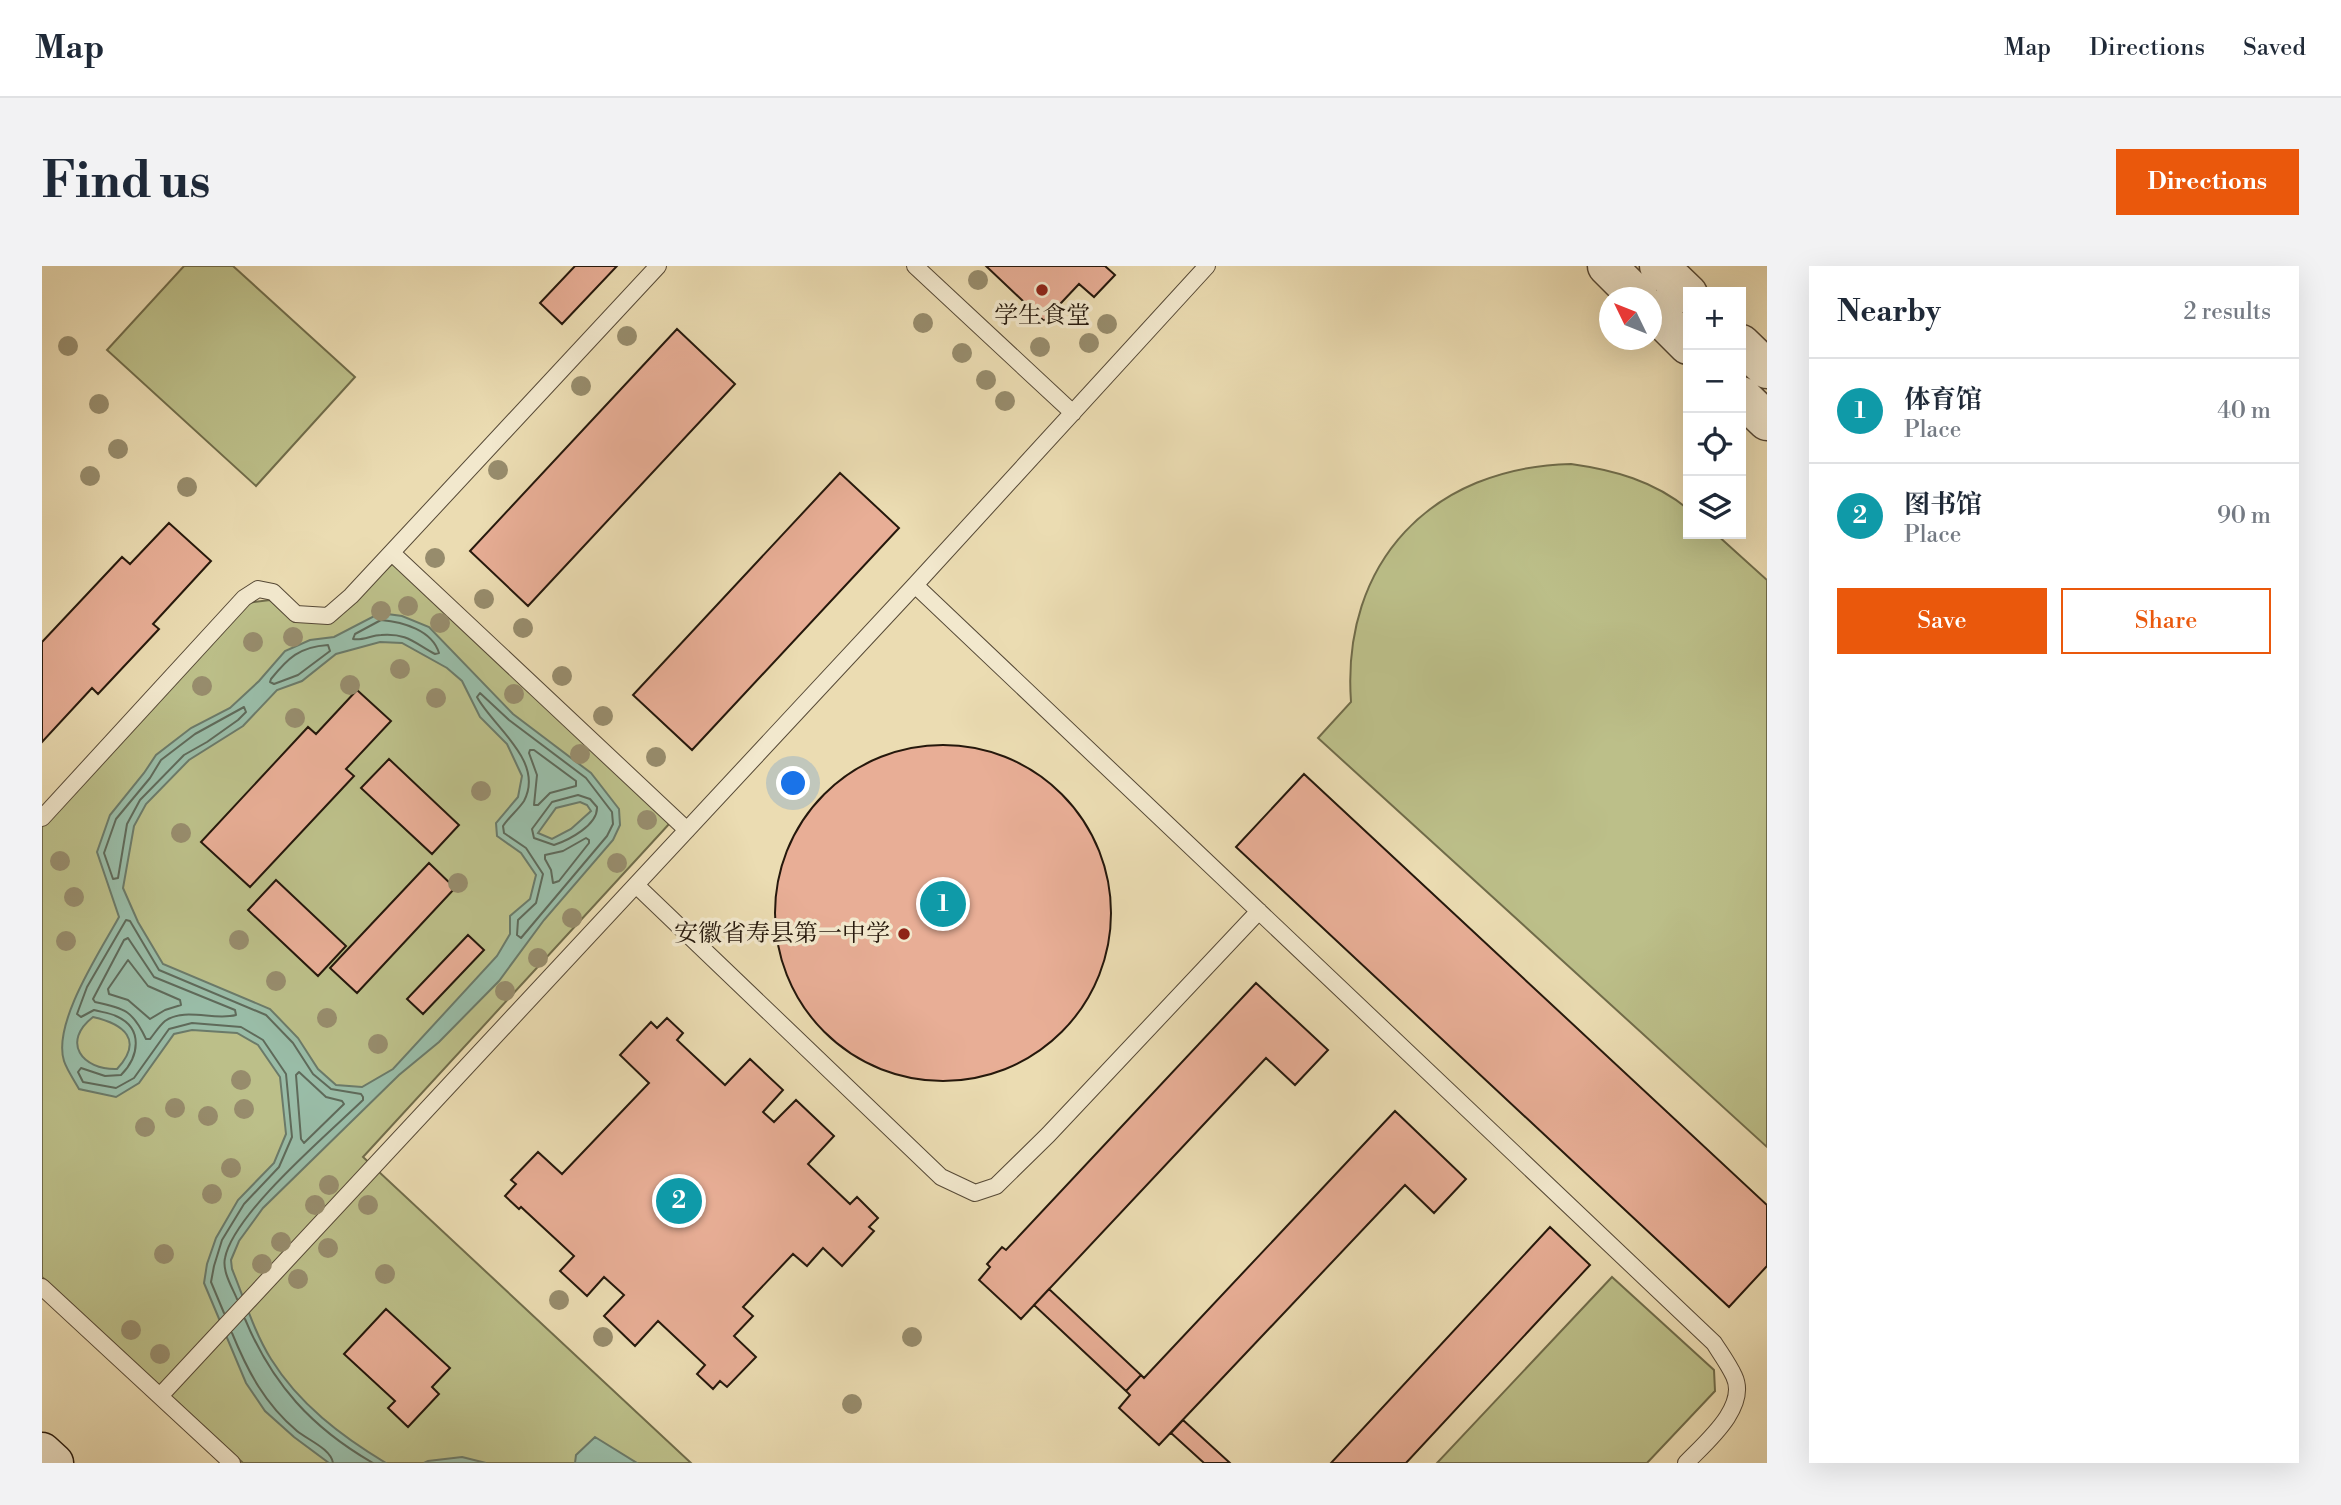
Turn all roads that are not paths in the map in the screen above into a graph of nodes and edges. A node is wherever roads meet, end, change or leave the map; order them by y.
1 (658, 266) edge
2 (915, 266) edge
3 (1207, 266) edge
4 (1606, 266) edge
5 (1659, 266) edge
6 (1628, 287) edge
7 (1683, 289) edge
8 (1662, 320) edge
9 (1683, 340) edge
10 (1746, 349) edge
11 (1767, 369) edge
12 (1746, 401) edge
13 (1073, 413) junction
14 (1767, 421) edge
15 (392, 554) junction
16 (915, 585) junction
17 (42, 818) edge
18 (687, 830) junction
19 (636, 885) junction
20 (1259, 911) junction
21 (42, 1287) edge
22 (160, 1396) junction
23 (42, 1452) edge
24 (54, 1463) edge
25 (232, 1463) edge
26 (1686, 1463) edge

1 - 15 lane
2 - 13 lane
3 - 13 lane
4 - 6 street
5 - 7 street
8 - 9 street
10 - 11 street
12 - 14 street
13 - 16 lane
15 - 17 lane
15 - 18 lane
16 - 18 lane
16 - 20 lane
18 - 19 lane
19 - 20 lane
19 - 22 lane
20 - 26 lane
21 - 22 lane
22 - 25 lane
23 - 24 street

